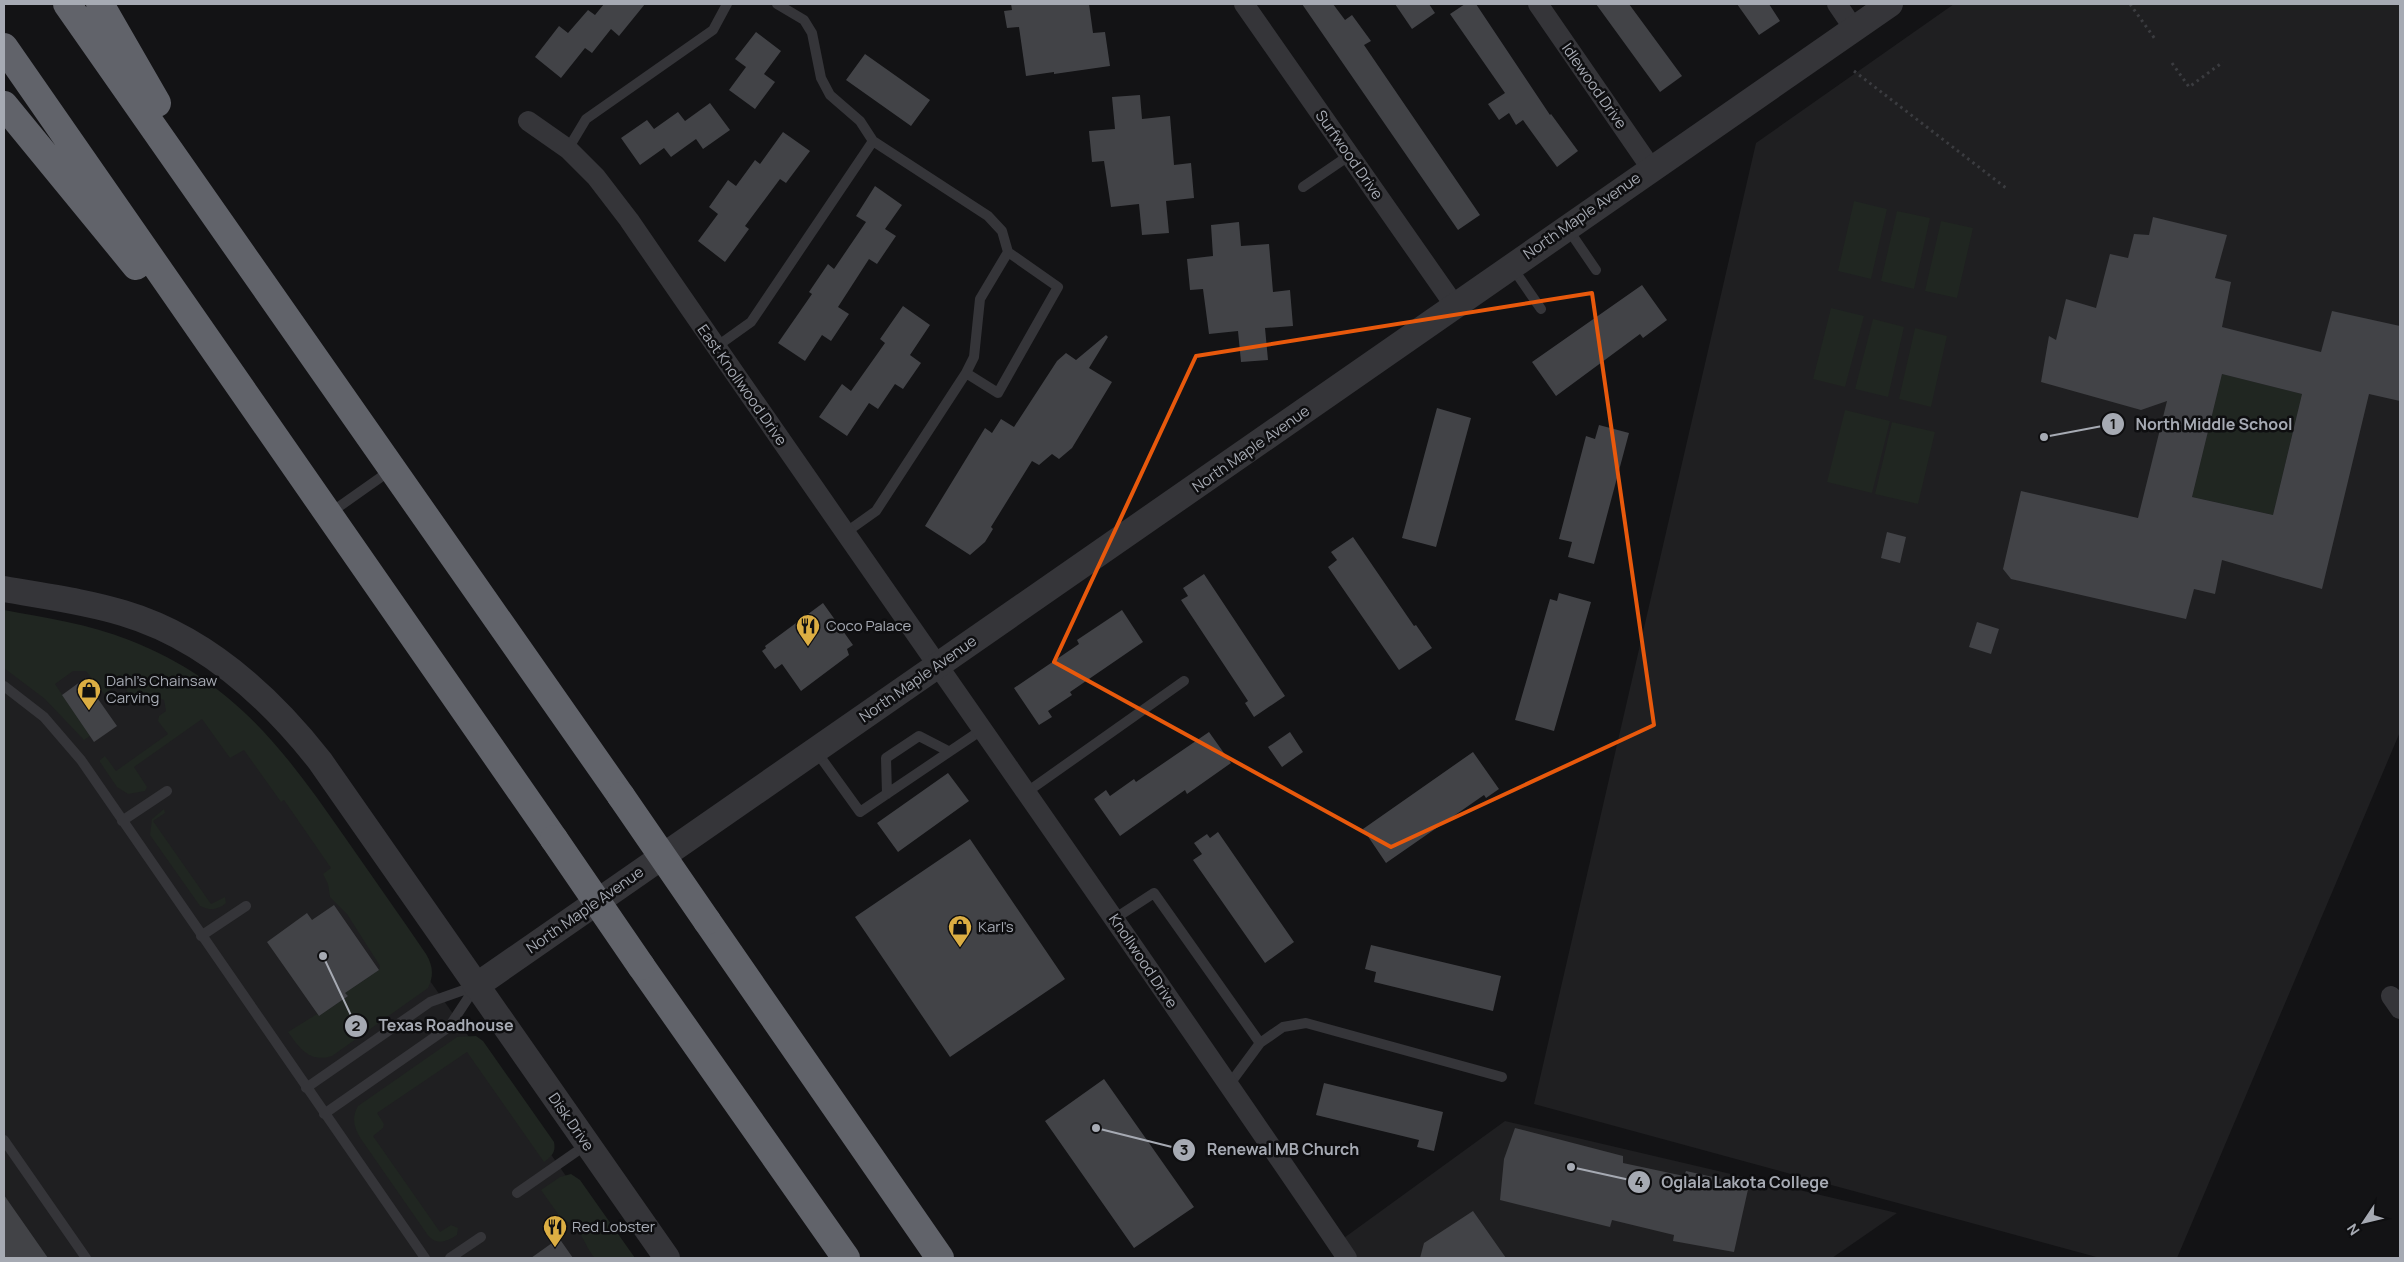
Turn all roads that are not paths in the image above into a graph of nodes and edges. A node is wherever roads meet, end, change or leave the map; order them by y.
1 (67, 4) edge
2 (100, 4) edge
3 (727, 4) edge
4 (778, 4) edge
5 (1244, 4) edge
6 (1538, 4) edge
7 (1837, 4) edge
8 (1890, 4) edge
9 (1854, 28) junction
10 (4, 47) edge
11 (4, 104) edge
12 (528, 121) dead end
13 (873, 141) junction
14 (568, 149) junction
15 (1350, 155) junction
16 (1651, 168) junction
17 (1303, 187) dead end
18 (1567, 227) junction
19 (1008, 252) junction
20 (1511, 266) junction
21 (1596, 270) dead end
22 (259, 276) junction
23 (1455, 306) junction
24 (1541, 309) dead end
25 (716, 346) junction
26 (966, 373) junction
27 (266, 424) junction
28 (393, 469) junction
29 (329, 514) junction
30 (844, 534) junction
31 (4, 589) edge
32 (938, 665) junction
33 (1184, 681) dead end
34 (4, 686) edge
35 (983, 729) junction
36 (816, 750) junction
37 (948, 750) junction
38 (167, 790) dead end
39 (1027, 792) junction
40 (887, 794) junction
41 (122, 821) junction
42 (246, 906) dead end
43 (1114, 919) junction
44 (202, 936) junction
45 (476, 986) junction
46 (1260, 1042) junction
47 (1502, 1077) dead end
48 (1228, 1085) junction
49 (306, 1088) junction
50 (324, 1114) junction
51 (4, 1140) edge
52 (587, 1145) junction
53 (517, 1193) dead end
54 (480, 1236) dead end
55 (86, 1258) edge
56 (425, 1258) edge
57 (450, 1258) edge
58 (667, 1258) edge
59 (846, 1258) edge
60 (940, 1258) edge
61 (1347, 1258) edge

1 - 22 highway
2 - 22 highway
3 - 14 lane
4 - 13 lane
5 - 15 street, Surfwood Drive
6 - 16 street, Idlewood Drive
7 - 9 street
8 - 9 street, North Maple Avenue
9 - 16 street, North Maple Avenue
10 - 27 highway
11 - 27 highway
12 - 14 street, East Knollwood Drive
13 - 19 lane
13 - 25 lane
14 - 25 street, East Knollwood Drive
15 - 17 lane
15 - 23 street, Surfwood Drive
16 - 18 street, North Maple Avenue
18 - 20 street, North Maple Avenue
18 - 21 lane
19 - 26 lane
19 - 26 lane
20 - 23 street, North Maple Avenue
20 - 24 lane
22 - 28 highway
23 - 32 street, North Maple Avenue
25 - 30 street, East Knollwood Drive
26 - 30 lane
27 - 29 highway
28 - 29 lane
28 - 60 highway, bridge
29 - 59 highway, bridge
30 - 32 street, East Knollwood Drive
31 - 45 street
32 - 35 street, Knollwood Drive
32 - 36 street, North Maple Avenue
33 - 39 lane
34 - 41 lane
35 - 37 lane
35 - 39 street, Knollwood Drive
36 - 40 lane
36 - 45 street, North Maple Avenue
37 - 40 lane
37 - 40 lane
38 - 41 lane
39 - 43 street, Knollwood Drive
41 - 44 lane
42 - 44 lane
43 - 46 lane
43 - 48 street, Knollwood Drive
44 - 49 lane
45 - 49 lane
45 - 50 lane
45 - 52 street, Disk Drive
46 - 47 lane
46 - 48 lane
48 - 61 street, Knollwood Drive
49 - 50 lane
50 - 56 lane
51 - 55 lane
52 - 53 lane
52 - 58 street, Disk Drive
54 - 57 lane

